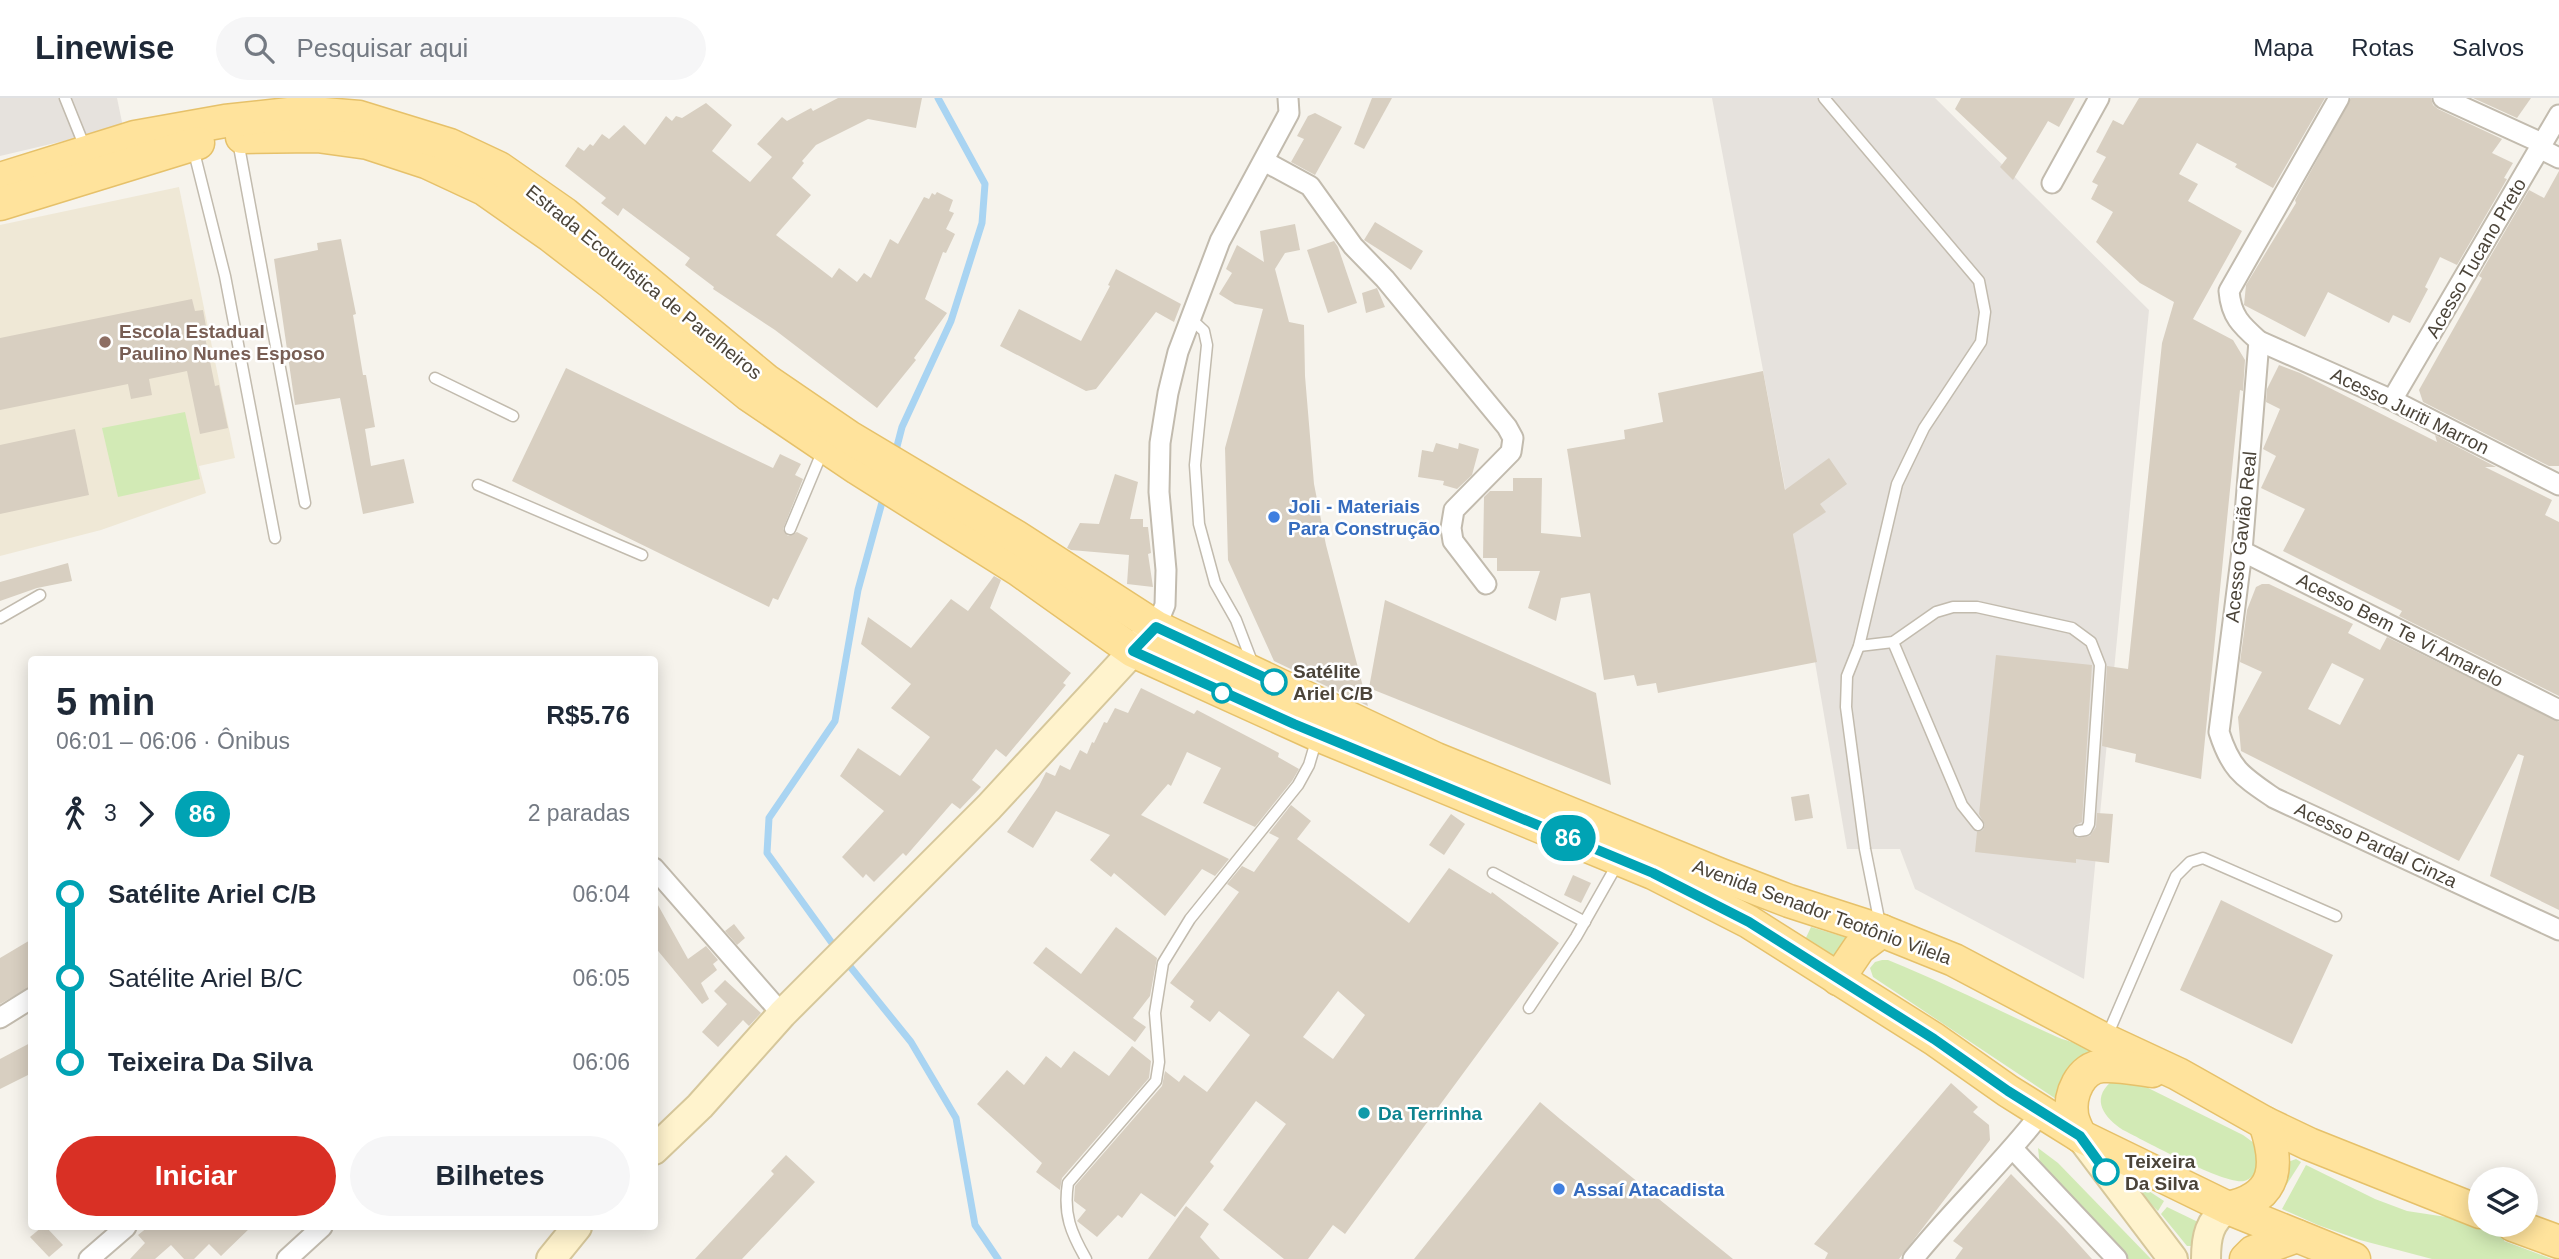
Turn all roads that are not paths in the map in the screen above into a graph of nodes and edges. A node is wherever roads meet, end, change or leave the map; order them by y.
1 (65, 98) edge
2 (1824, 98) edge
3 (2099, 98) edge
4 (2339, 98) edge
5 (2443, 98) edge
6 (1289, 106) edge
7 (314, 115) edge
8 (2559, 115) edge
9 (237, 137) junction
10 (192, 144) junction
11 (2541, 146) junction
12 (88, 153) junction
13 (2559, 159) edge
14 (1264, 161) junction
15 (0, 179) edge
16 (2052, 183) dead end
17 (0, 204) edge
18 (553, 233) junction
19 (1190, 318) junction
20 (2259, 341) junction
21 (435, 378) dead end
22 (2392, 400) junction
23 (513, 415) dead end
24 (825, 446) junction
25 (861, 458) junction
26 (902, 483) junction
27 (478, 485) dead end
28 (2559, 485) edge
29 (305, 503) dead end
30 (790, 529) dead end
31 (275, 538) dead end
32 (2242, 551) junction
33 (642, 555) dead end
34 (1486, 584) dead end
35 (40, 595) dead end
36 (0, 618) edge
37 (1156, 627) junction
38 (1893, 642) junction
39 (1859, 646) junction
40 (1133, 651) junction
41 (1256, 674) junction
42 (2559, 710) edge
43 (2219, 732) joint
44 (1318, 734) junction
45 (1978, 825) dead end
46 (2079, 831) dead end
47 (1620, 859) junction
48 (658, 873) edge
49 (1493, 873) dead end
50 (2336, 916) dead end
51 (1585, 922) junction
52 (2559, 930) edge
53 (1882, 931) junction
54 (1838, 979) junction
55 (28, 1000) edge
56 (1529, 1008) dead end
57 (782, 1014) junction
58 (0, 1018) edge
59 (2105, 1040) junction
60 (2178, 1074) junction
61 (2042, 1112) junction
62 (2265, 1123) junction
63 (2080, 1136) junction
64 (658, 1146) edge
65 (2013, 1149) junction
66 (2468, 1207) edge
67 (2228, 1208) junction
68 (123, 1230) edge
69 (318, 1230) edge
70 (575, 1230) edge
71 (2538, 1234) edge
72 (2297, 1236) junction
73 (2559, 1242) edge
74 (89, 1259) edge
75 (287, 1259) edge
76 (551, 1259) edge
77 (1086, 1259) edge
78 (1913, 1259) edge
79 (2117, 1259) edge
80 (2173, 1259) edge
81 (2206, 1259) edge
82 (2246, 1259) edge
83 (2354, 1259) edge

1 - 12 lane
2 - 39 lane
3 - 16 street
4 - 20 street
5 - 11 street
6 - 14 street
7 - 9 main road, Estrada Ecoturistica de Parelheiros
7 - 12 main road, Estrada Ecoturistica de Parelheiros
7 - 18 main road, Estrada Ecoturistica de Parelheiros
8 - 11 street, Acesso Tucano Preto
9 - 10 main road, Estrada Ecoturistica de Parelheiros
9 - 29 lane
10 - 17 main road, Estrada Ecoturistica de Parelheiros
10 - 31 lane
11 - 13 street
11 - 22 street, Acesso Tucano Preto
12 - 15 main road, Estrada Ecoturistica de Parelheiros
14 - 19 street
14 - 34 street
18 - 24 main road, Estrada Ecoturistica de Parelheiros
18 - 25 main road, Estrada Ecoturistica de Parelheiros
19 - 37 street
19 - 41 lane
20 - 22 street, Acesso Juriti Marron
20 - 32 street, Acesso Gavião Real
21 - 23 lane
22 - 28 street, Acesso Juriti Marron
24 - 25 main road, Estrada Ecoturistica de Parelheiros
24 - 30 lane
25 - 26 main road, Estrada Ecoturistica de Parelheiros
26 - 37 main road, Estrada Ecoturistica de Parelheiros
26 - 40 main road, Estrada Ecoturistica de Parelheiros
27 - 33 lane
32 - 42 street, Acesso Bem Te Vi Amarelo
32 - 43 street, Acesso Gavião Real
35 - 36 lane
37 - 40 main road
37 - 41 main road, Avenida Senador Teotônio Vilela
38 - 39 lane
38 - 45 lane
38 - 46 lane
39 - 53 lane
40 - 44 main road, Avenida Senador Teotônio Vilela
40 - 57 main road
41 - 53 main road, Avenida Senador Teotônio Vilela
43 - 52 street, Acesso Pardal Cinza
44 - 47 main road, Avenida Senador Teotônio Vilela
44 - 77 lane
47 - 51 lane
47 - 54 main road, Avenida Senador Teotônio Vilela
48 - 57 street
49 - 51 lane
50 - 59 lane
51 - 56 lane
53 - 54 main road
53 - 59 main road, Avenida Senador Teotônio Vilela
54 - 61 main road, Avenida Senador Teotônio Vilela
55 - 58 street
57 - 64 main road
59 - 60 main road, Avenida Senador Teotônio Vilela
60 - 62 main road, Avenida Senador Teotônio Vilela
60 - 63 main road
61 - 63 main road, Avenida Senador Teotônio Vilela
61 - 65 street
62 - 66 main road, Avenida Senador Teotônio Vilela
62 - 67 main road
63 - 67 main road, Avenida Senador Teotônio Vilela
63 - 80 main road
65 - 78 street
65 - 79 street
67 - 72 main road, Avenida Senador Teotônio Vilela
67 - 81 main road
68 - 74 street
69 - 75 street
70 - 76 main road
71 - 73 main road
72 - 82 main road
72 - 83 main road, Avenida Senador Teotônio Vilela

